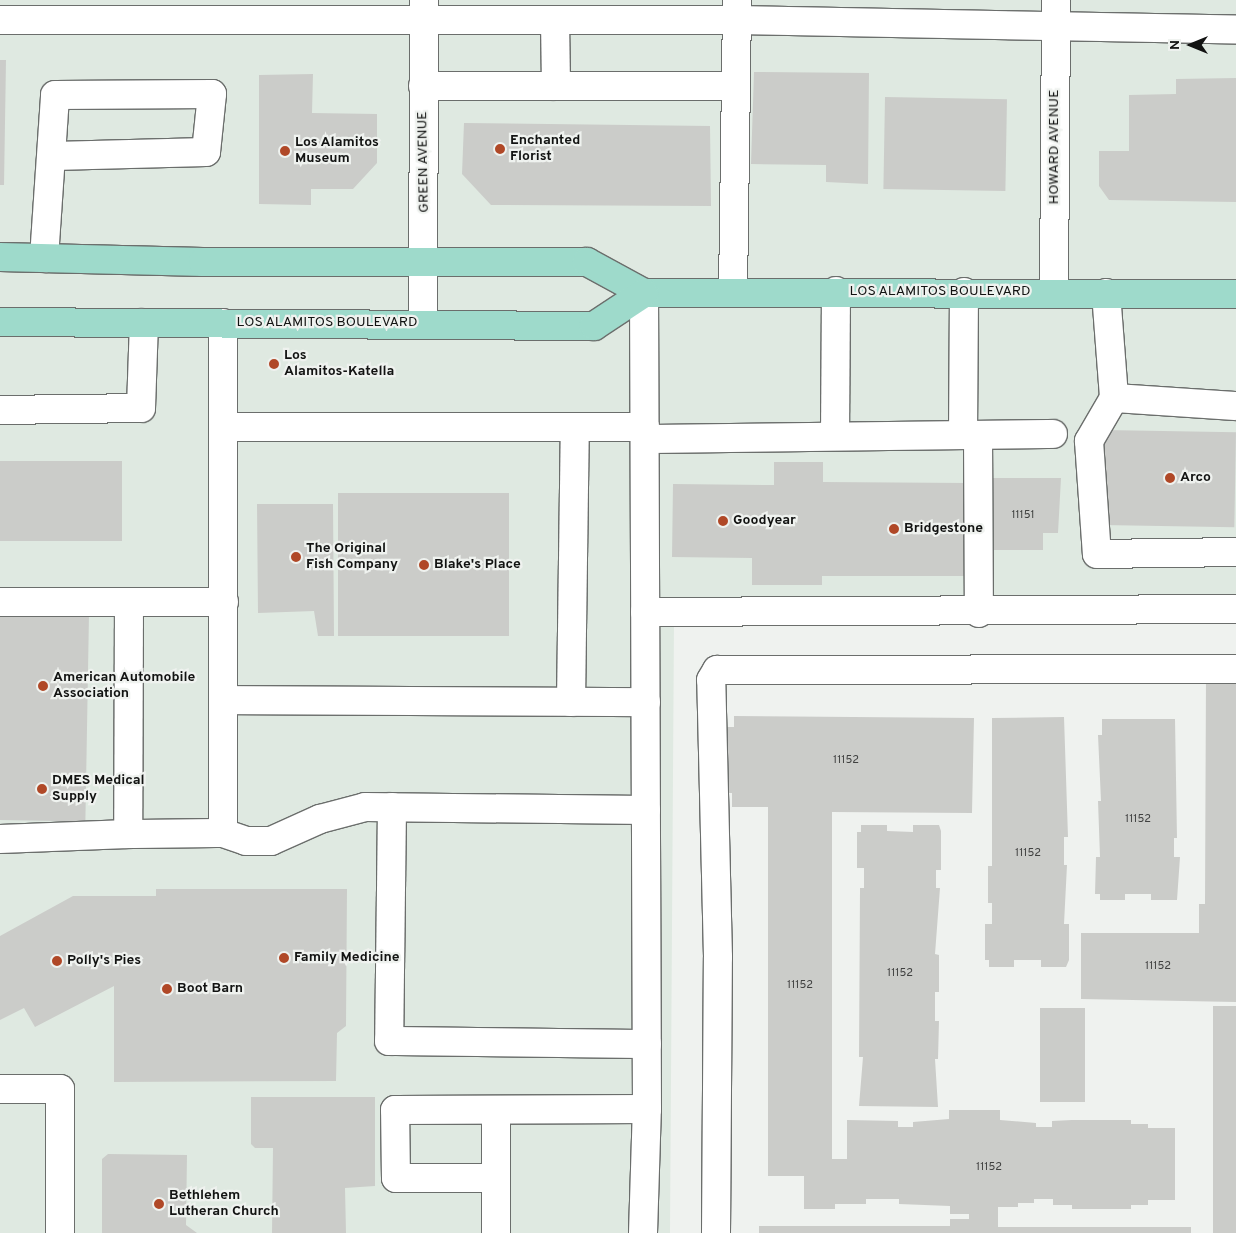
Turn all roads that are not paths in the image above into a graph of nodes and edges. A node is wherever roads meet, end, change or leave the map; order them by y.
1 (1056, 0) edge
2 (107, 10) edge
3 (737, 10) edge
4 (424, 11) edge
5 (473, 11) edge
6 (0, 20) edge
7 (555, 21) junction
8 (1055, 29) junction
9 (1236, 30) edge
10 (423, 86) junction
11 (556, 86) junction
12 (736, 86) junction
13 (54, 156) junction
14 (0, 256) edge
15 (44, 258) junction
16 (425, 262) junction
17 (836, 291) junction
18 (733, 292) junction
19 (964, 292) junction
20 (644, 293) junction
21 (1054, 293) junction
22 (1106, 293) junction
23 (1236, 294) edge
24 (0, 322) edge
25 (144, 322) junction
26 (223, 323) junction
27 (422, 323) junction
28 (1114, 398) junction
29 (1236, 406) edge
30 (0, 410) edge
31 (225, 427) junction
32 (575, 428) junction
33 (645, 433) junction
34 (1053, 434) dead end
35 (970, 435) junction
36 (835, 436) junction
37 (1236, 552) edge
38 (0, 602) edge
39 (129, 602) junction
40 (224, 602) junction
41 (1236, 610) edge
42 (645, 612) junction
43 (979, 613) junction
44 (1236, 669) edge
45 (224, 700) junction
46 (571, 702) junction
47 (646, 702) junction
48 (392, 807) junction
49 (646, 810) junction
50 (224, 833) junction
51 (128, 834) junction
52 (0, 839) edge
53 (647, 1044) junction
54 (0, 1089) edge
55 (496, 1110) junction
56 (647, 1110) junction
57 (496, 1178) junction
58 (496, 1222) edge
59 (60, 1233) edge
60 (643, 1233) edge
61 (716, 1233) edge

1 - 8 street, HOWARD AVENUE
2 - 4 street
2 - 6 street
3 - 7 street
3 - 8 street
3 - 12 street
4 - 5 street
4 - 10 street, GREEN AVENUE
5 - 7 street
7 - 11 street
8 - 9 street
8 - 21 street, HOWARD AVENUE
10 - 11 street
10 - 16 street, GREEN AVENUE
11 - 12 street
12 - 18 street
13 - 13 street
13 - 15 street
14 - 15 main road, LOS ALAMITOS BOULEVARD
15 - 16 main road, LOS ALAMITOS BOULEVARD
16 - 20 main road, LOS ALAMITOS BOULEVARD
16 - 27 street, GREEN AVENUE
17 - 18 main road, LOS ALAMITOS BOULEVARD
17 - 19 main road, LOS ALAMITOS BOULEVARD
17 - 36 street
18 - 20 main road, LOS ALAMITOS BOULEVARD
19 - 21 main road, LOS ALAMITOS BOULEVARD
19 - 35 street
20 - 27 main road, LOS ALAMITOS BOULEVARD
20 - 33 street
21 - 22 main road, LOS ALAMITOS BOULEVARD
22 - 23 main road, LOS ALAMITOS BOULEVARD
22 - 28 street
24 - 25 main road, LOS ALAMITOS BOULEVARD
25 - 26 main road, LOS ALAMITOS BOULEVARD
25 - 30 street
26 - 27 main road, LOS ALAMITOS BOULEVARD
26 - 31 street
28 - 29 street
28 - 37 street
31 - 32 street
31 - 40 street
32 - 33 street
32 - 46 street
33 - 36 street
33 - 42 street
34 - 35 street
35 - 36 street
35 - 43 street
38 - 39 street
39 - 40 street
39 - 51 street
40 - 45 street
41 - 43 street
42 - 43 street
42 - 47 street
44 - 61 street
45 - 46 street
45 - 50 street
46 - 47 street
47 - 49 street
48 - 49 street
48 - 50 street
48 - 53 street
49 - 53 street
50 - 51 street
51 - 52 street
53 - 56 street
54 - 59 street
55 - 56 street
55 - 57 street
55 - 57 street
56 - 60 street
57 - 58 street

